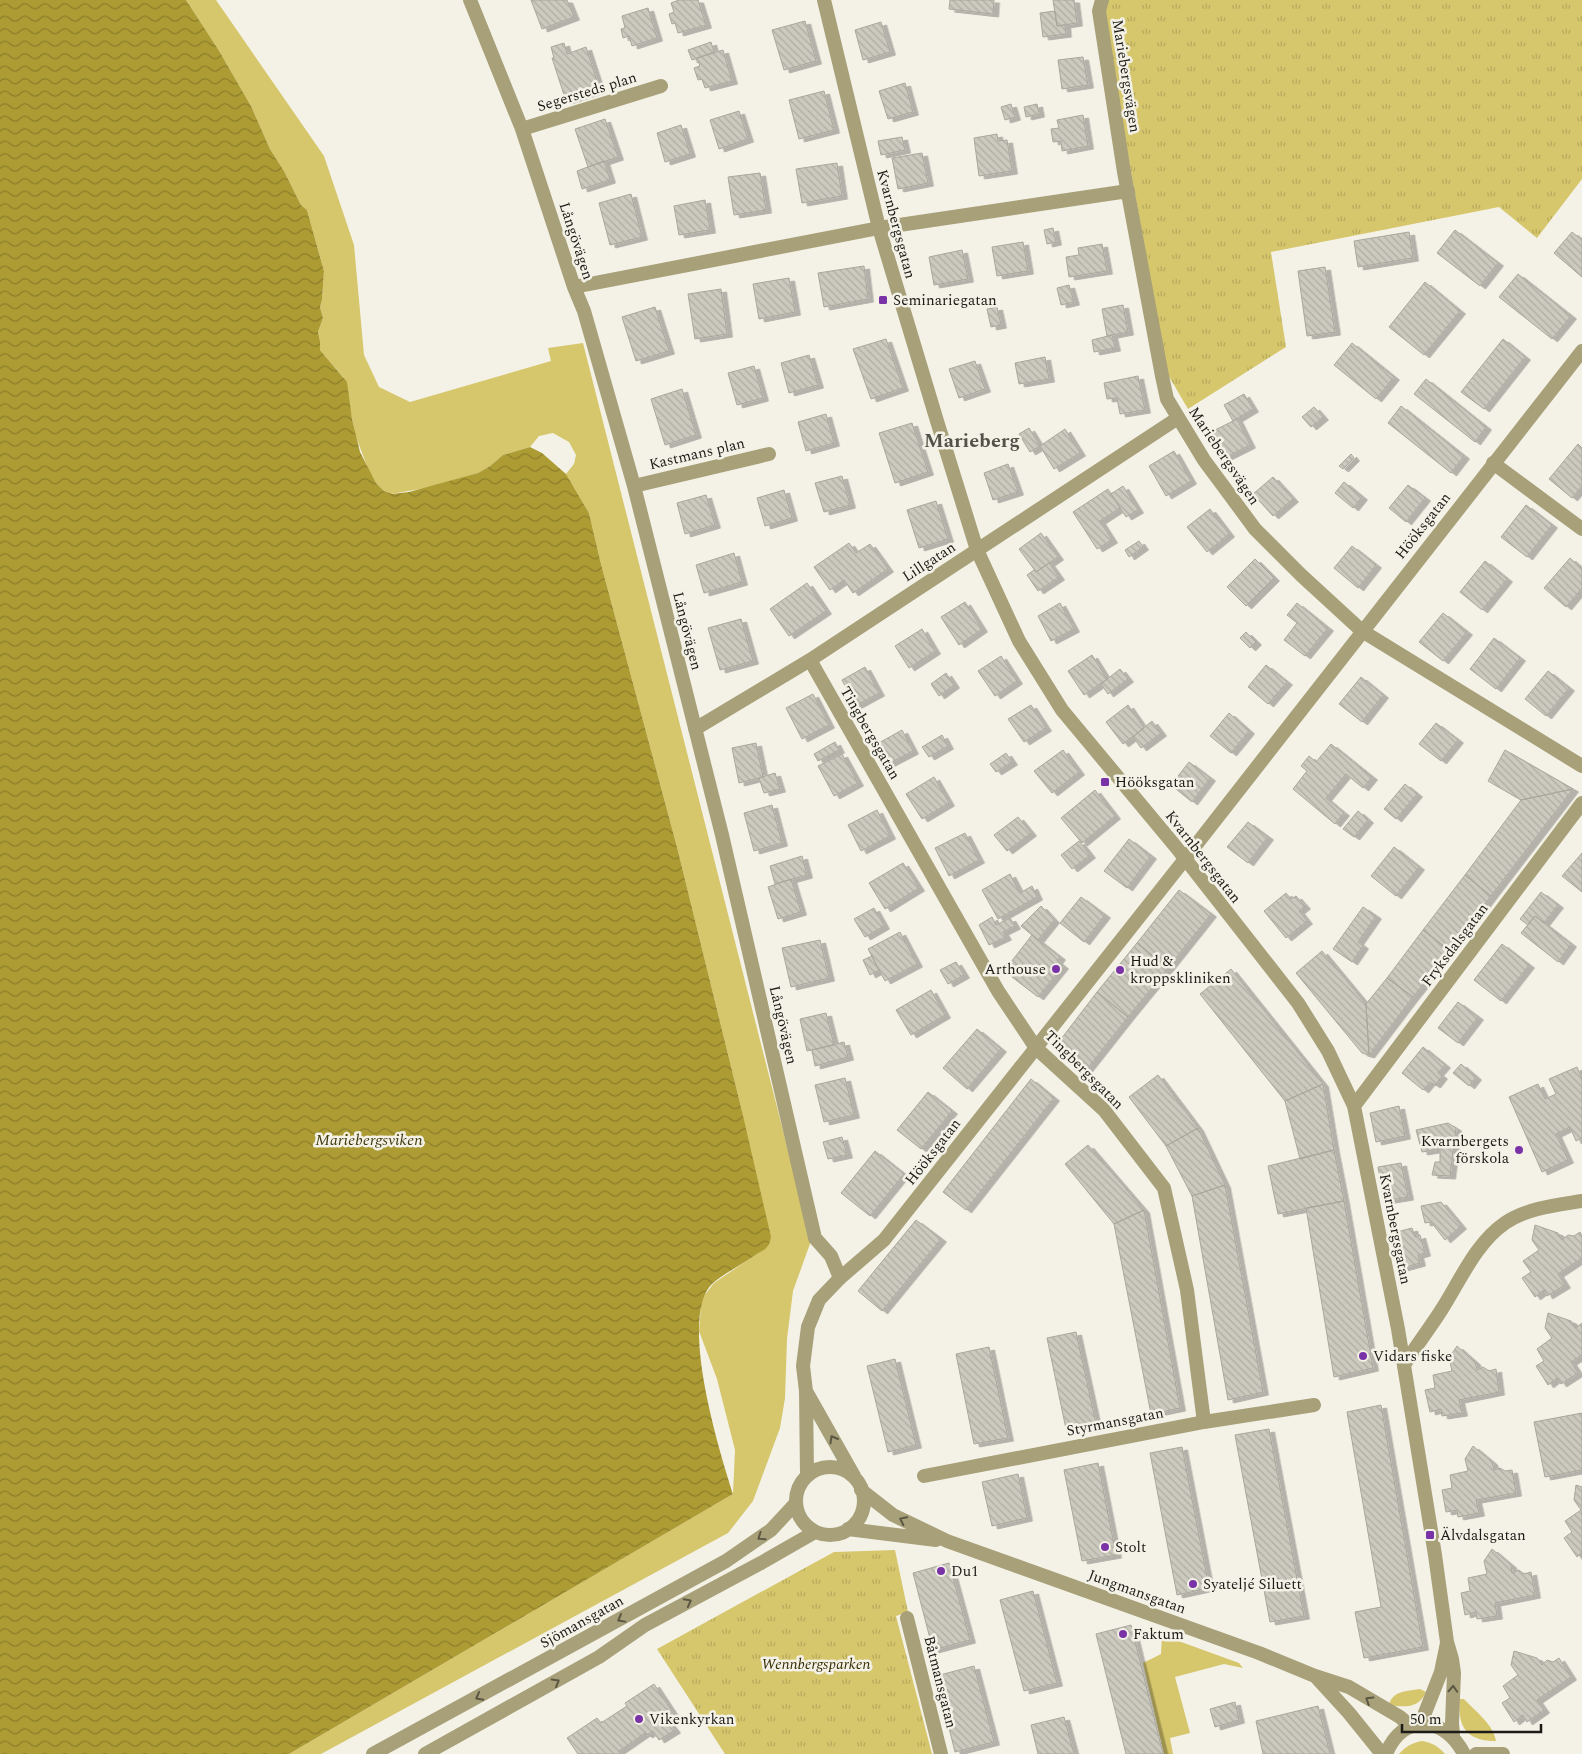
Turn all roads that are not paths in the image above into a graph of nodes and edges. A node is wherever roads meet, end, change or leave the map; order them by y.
1 (470, 0) edge
2 (824, 0) edge
3 (1102, 0) edge
4 (661, 86) dead end
5 (522, 129) junction
6 (1128, 191) junction
7 (879, 228) junction
8 (574, 287) junction
9 (1582, 350) edge
10 (1178, 418) junction
11 (768, 454) dead end
12 (1493, 463) junction
13 (634, 486) junction
14 (1582, 529) edge
15 (977, 550) junction
16 (1362, 632) junction
17 (810, 660) junction
18 (695, 729) junction
19 (1582, 766) edge
20 (1582, 803) edge
21 (1185, 860) junction
22 (1036, 1048) junction
23 (1354, 1106) junction
24 (1582, 1201) edge
25 (840, 1278) junction
26 (1404, 1365) junction
27 (806, 1390) junction
28 (1314, 1405) dead end
29 (1204, 1422) junction
30 (807, 1475) junction
31 (924, 1476) dead end
32 (859, 1486) junction
33 (796, 1503) junction
34 (848, 1530) junction
35 (815, 1532) junction
36 (946, 1541) junction
37 (907, 1618) dead end
38 (1447, 1642) junction
39 (1315, 1676) junction
40 (1415, 1725) junction
41 (1453, 1736) junction
42 (373, 1754) edge
43 (425, 1754) edge
44 (941, 1754) edge
45 (1382, 1754) edge
46 (1386, 1754) edge
47 (1464, 1754) edge
48 (1476, 1754) edge
49 (1503, 1754) edge

1 - 5 street, Långövägen
2 - 7 street, Kvarnbergsgatan
3 - 6 street, Mariebergsvägen
4 - 5 street, Segersteds plan
5 - 8 street, Långövägen
6 - 7 street
6 - 10 street, Mariebergsvägen
7 - 8 street
7 - 15 street, Kvarnbergsgatan
8 - 13 street, Långövägen
9 - 12 street, Hööksgatan
10 - 15 street, Lillgatan
10 - 16 street, Mariebergsvägen
11 - 13 street, Kastmans plan
12 - 14 street
12 - 16 street, Hööksgatan
13 - 18 street, Långövägen
15 - 17 street, Lillgatan
15 - 21 street, Kvarnbergsgatan
16 - 19 street, Mariebergsvägen
16 - 21 street, Hööksgatan
17 - 18 street, Lillgatan
17 - 22 street, Tingbergsgatan
18 - 25 street, Långövägen
20 - 23 street, Fryksdalsgatan
21 - 22 street, Hööksgatan
21 - 23 street, Kvarnbergsgatan
22 - 25 street, Hööksgatan
22 - 29 street, Tingbergsgatan
23 - 26 street, Kvarnbergsgatan
24 - 26 street
25 - 27 street, Hööksgatan
26 - 38 street, Kvarnbergsgatan
27 - 30 street, Hööksgatan
32 -> 27 street, Hööksgatan
28 - 29 street, Styrmansgatan
29 - 31 street, Styrmansgatan
30 - 32 street
30 - 33 street
32 - 34 street
36 -> 32 street, Jungmansgatan
33 - 35 street
33 -> 42 street, Sjömansgatan
34 - 35 street
34 - 36 street, Jungmansgatan
43 -> 35 street
36 - 39 street, Jungmansgatan
37 - 44 street, Båtmansgatan
38 - 40 street, Kvarnbergsgatan
41 -> 38 street, Kvarnbergsgatan
40 -> 39 street, Jungmansgatan
39 - 45 street, Jungmansgatan
40 - 41 street
40 - 46 street
41 - 47 street
48 - 49 street

